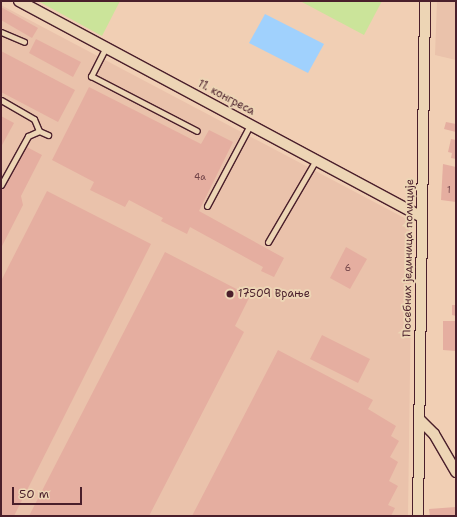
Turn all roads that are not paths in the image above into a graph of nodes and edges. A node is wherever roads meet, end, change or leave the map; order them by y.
1 (19, 1) edge
2 (425, 1) edge
3 (1, 32) edge
4 (24, 42) dead end
5 (106, 47) junction
6 (1, 100) edge
7 (250, 125) junction
8 (39, 131) junction
9 (197, 131) dead end
10 (48, 135) dead end
11 (316, 160) junction
12 (1, 185) edge
13 (207, 206) dead end
14 (421, 217) junction
15 (268, 242) dead end
16 (419, 419) junction
17 (454, 461) edge
18 (456, 472) edge
19 (418, 516) edge

1 - 5 street, 11. конгреса
2 - 14 street, Посебних јединица полиције
3 - 4 lane
5 - 7 street, 11. конгреса
5 - 9 lane
6 - 8 lane
7 - 11 street, 11. конгреса
7 - 13 lane
8 - 10 lane
8 - 12 lane
11 - 14 street, 11. конгреса
11 - 15 lane
14 - 16 street, Посебних јединица полиције
16 - 17 street
16 - 19 street, Посебних јединица полиције
17 - 18 street

